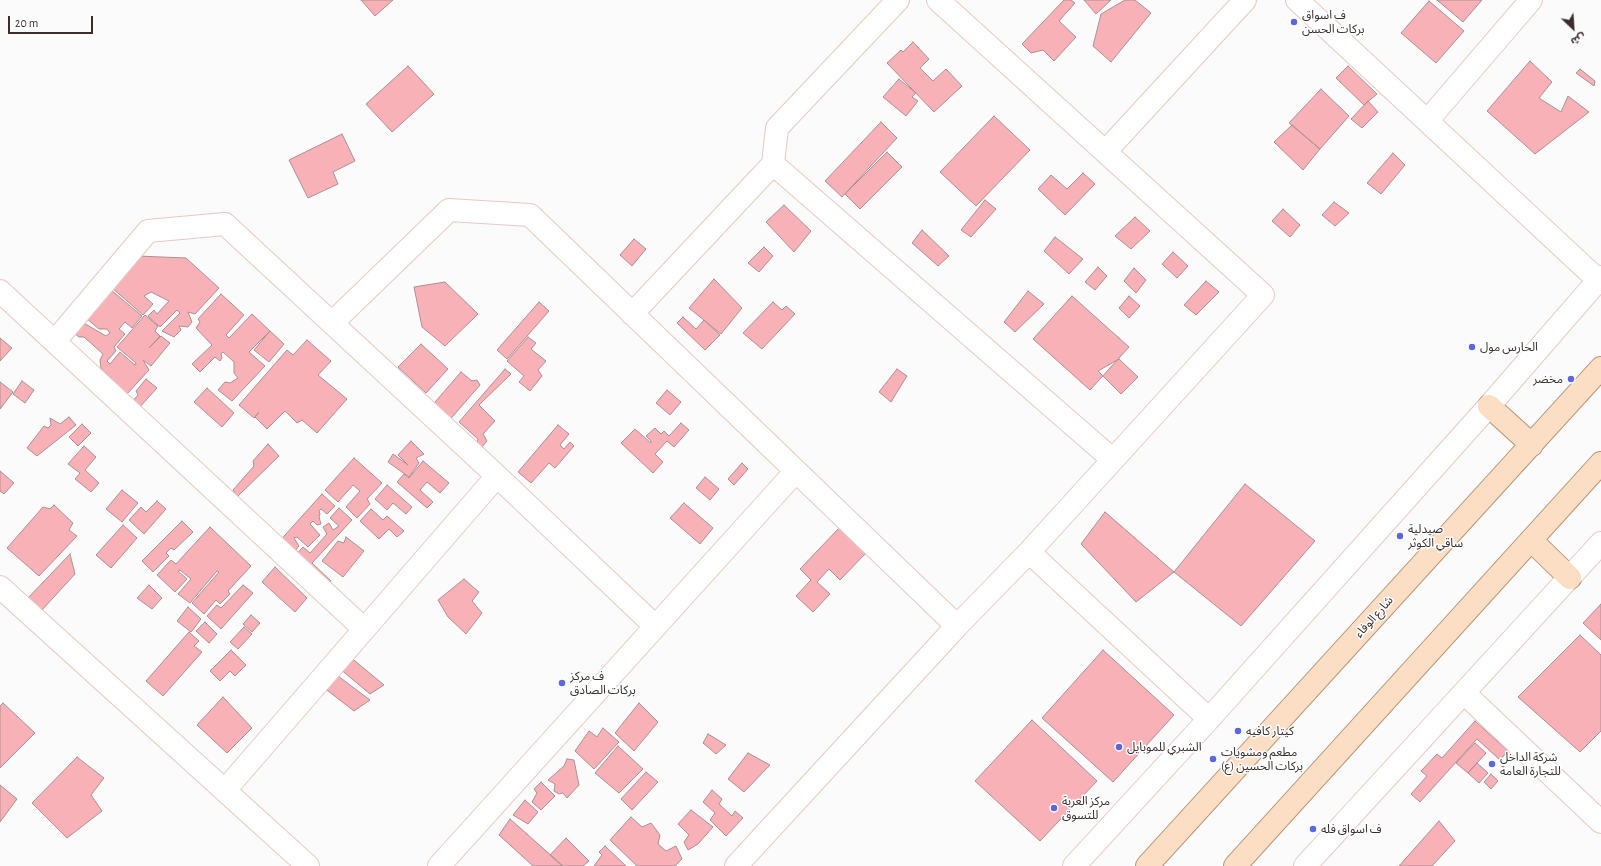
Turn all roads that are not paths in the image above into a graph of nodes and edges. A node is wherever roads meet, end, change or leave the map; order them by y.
1 (898, 0) edge
2 (938, 0) edge
3 (1245, 0) edge
4 (1297, 0) edge
5 (1531, 0) edge
6 (1428, 120) junction
7 (1105, 152) junction
8 (772, 164) junction
9 (1599, 278) edge
10 (0, 290) edge
11 (632, 314) junction
12 (332, 323) junction
13 (55, 341) junction
14 (1601, 368) edge
15 (1489, 406) junction
16 (1532, 445) junction
17 (1112, 459) junction
18 (1601, 463) edge
19 (796, 471) junction
20 (497, 476) junction
21 (1531, 540) junction
22 (1601, 543) edge
23 (1029, 552) junction
24 (1570, 578) junction
25 (0, 587) edge
26 (655, 626) junction
27 (957, 626) junction
28 (364, 630) junction
29 (1464, 693) junction
30 (1209, 719) junction
31 (226, 789) junction
32 (1601, 822) edge
33 (295, 862) edge
34 (439, 866) edge
35 (736, 866) edge
36 (1074, 866) edge
37 (1147, 866) edge
38 (1234, 866) edge
39 (1306, 866) edge

1 - 8 street
2 - 7 street
3 - 7 street
4 - 6 street
5 - 6 street
6 - 9 street
7 - 17 street
8 - 11 street
8 - 17 street
9 - 15 street
10 - 13 street
11 - 12 street
11 - 19 street
12 - 13 street
12 - 20 street
13 - 28 street
14 - 16 main road, شارع الوفاء
15 - 16 main road
15 - 30 street
16 - 37 main road, شارع الوفاء
17 - 23 street
18 - 21 main road
19 - 26 street
19 - 27 street
20 - 26 street
20 - 28 street
21 - 24 main road
21 - 38 main road
22 - 24 street
23 - 27 street
23 - 30 street
24 - 29 street
25 - 31 street
26 - 34 street
27 - 35 street
28 - 31 street
29 - 32 street
29 - 39 street
30 - 36 street
31 - 33 street

